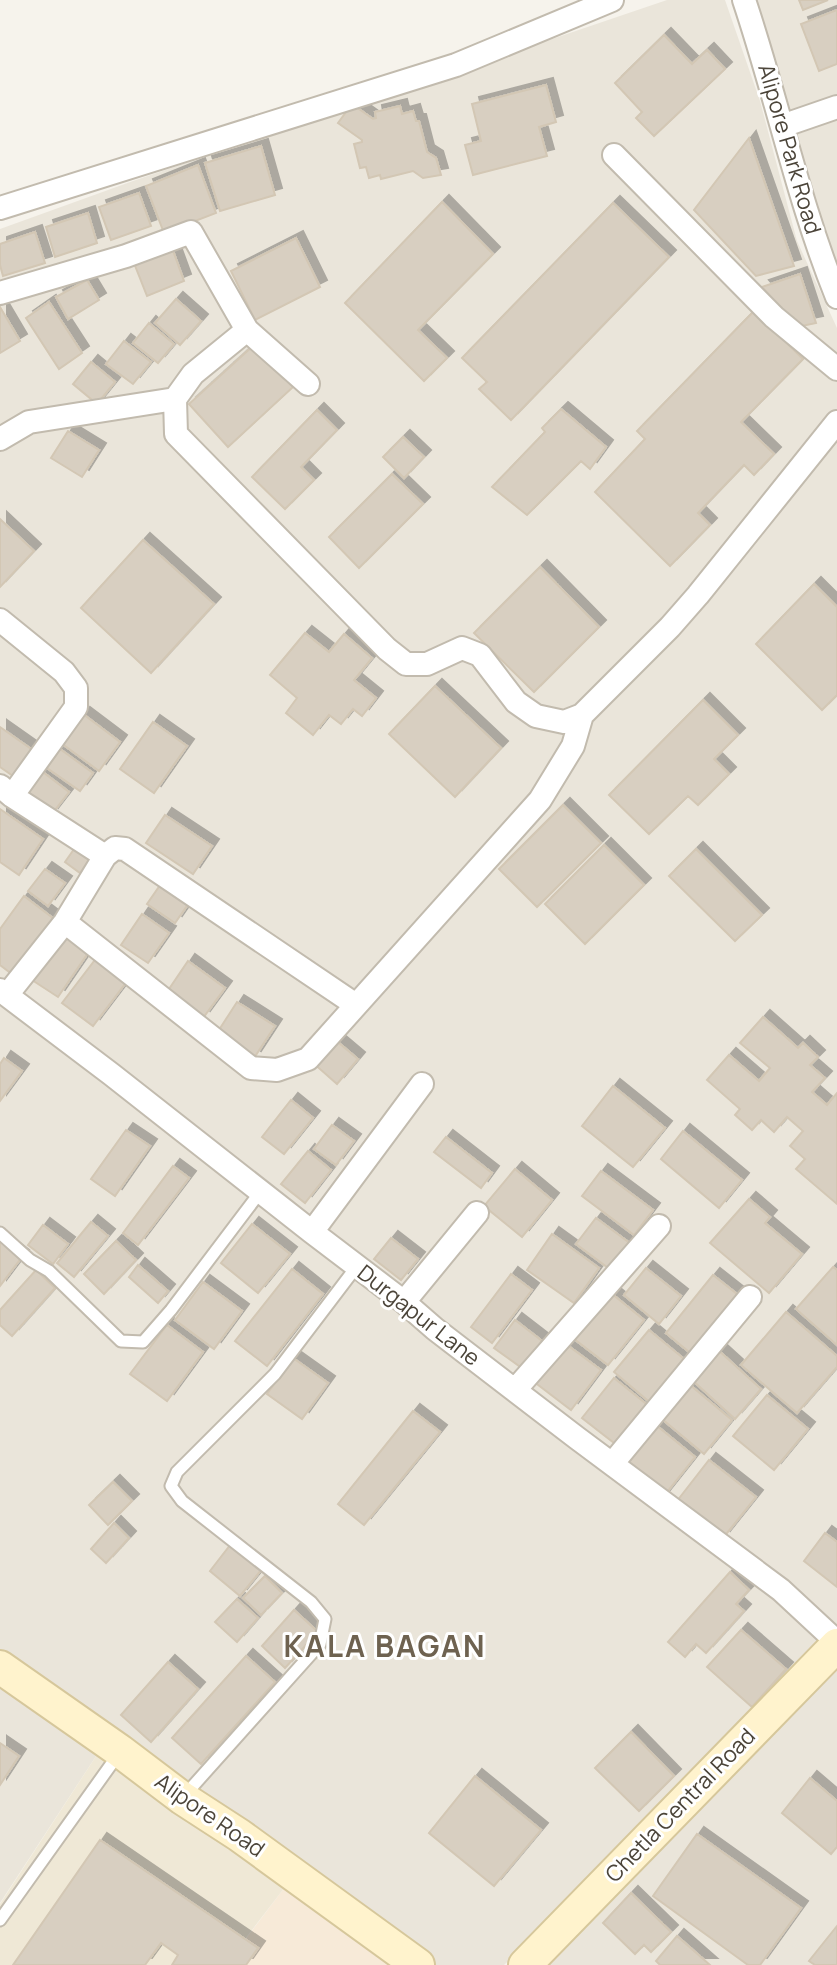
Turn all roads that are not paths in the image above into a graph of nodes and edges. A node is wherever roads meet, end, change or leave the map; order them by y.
1 (612, 0) edge
2 (744, 0) edge
3 (837, 107) edge
4 (782, 126) junction
5 (614, 155) dead end
6 (0, 208) edge
7 (0, 293) edge
8 (837, 297) edge
9 (247, 330) junction
10 (837, 369) edge
11 (308, 384) dead end
12 (175, 399) junction
13 (837, 422) edge
14 (0, 439) edge
15 (0, 620) edge
16 (582, 715) junction
17 (6, 791) edge
18 (105, 856) junction
19 (65, 922) junction
20 (3, 993) edge
21 (356, 1005) junction
22 (422, 1084) dead end
23 (261, 1191) junction
24 (477, 1213) dead end
25 (659, 1226) dead end
26 (312, 1232) junction
27 (0, 1233) edge
28 (357, 1266) junction
29 (750, 1297) dead end
30 (404, 1302) junction
31 (515, 1390) junction
32 (612, 1464) junction
33 (837, 1644) edge
34 (0, 1667) edge
35 (120, 1751) junction
36 (182, 1798) junction
37 (0, 1920) edge
38 (418, 1965) edge
39 (525, 1965) edge

1 - 6 street
2 - 4 street, Alipore Park Road
3 - 4 street
4 - 8 street, Alipore Park Road
5 - 10 street
7 - 9 street
9 - 11 street
9 - 12 street
12 - 14 street
12 - 16 street
13 - 16 street
15 - 17 street
16 - 21 street
17 - 18 street
18 - 19 street
18 - 21 street
19 - 20 street
19 - 21 street
20 - 23 street, Durgapur Lane
22 - 26 street
23 - 26 street, Durgapur Lane
23 - 27 lane
24 - 30 street
25 - 31 street
26 - 28 street, Durgapur Lane
28 - 30 street, Durgapur Lane
28 - 36 lane
29 - 32 street
30 - 31 street, Durgapur Lane
31 - 32 street, Durgapur Lane
32 - 33 street, Durgapur Lane
33 - 39 main road, Chetla Central Road
34 - 35 main road, Alipore Road
35 - 36 main road, Alipore Road
35 - 37 lane
36 - 38 main road, Alipore Road

